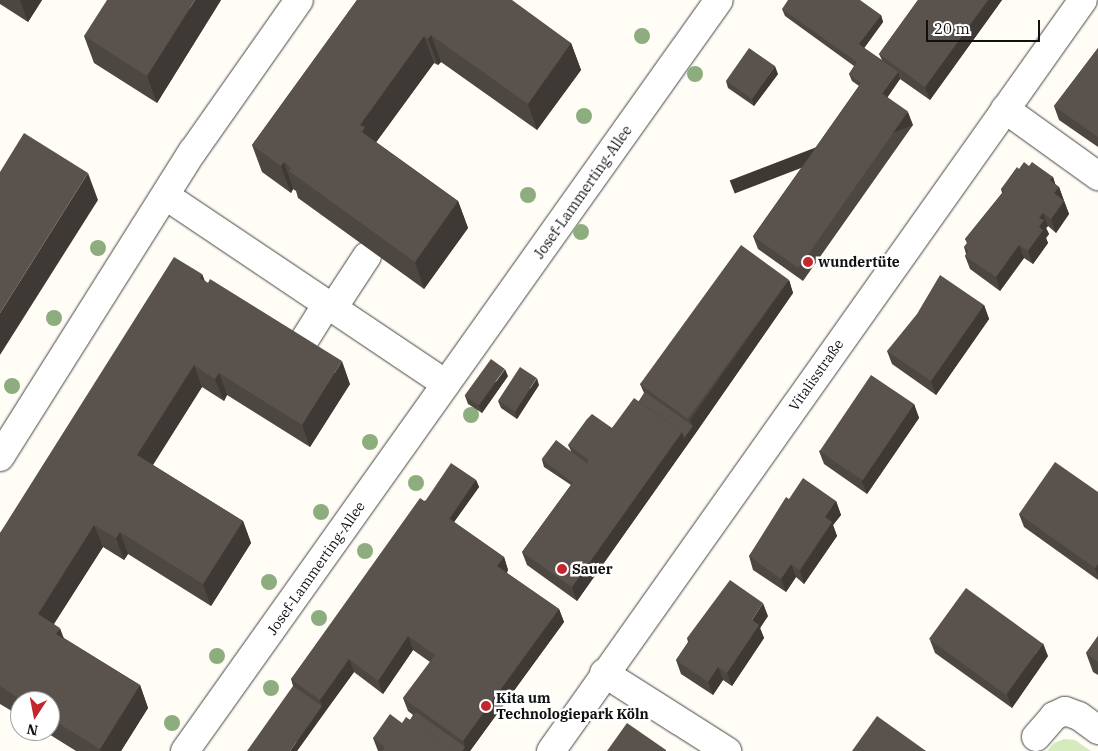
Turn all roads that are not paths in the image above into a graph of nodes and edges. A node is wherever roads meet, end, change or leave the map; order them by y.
1 (299, 0) edge
2 (719, 0) edge
3 (1083, 0) edge
4 (1005, 109) junction
5 (1098, 176) edge
6 (166, 196) junction
7 (367, 256) edge
8 (330, 306) junction
9 (300, 347) edge
10 (446, 384) junction
11 (0, 457) edge
12 (604, 673) junction
13 (1098, 730) edge
14 (1036, 738) dead end
15 (185, 751) edge
16 (551, 751) edge
17 (727, 751) edge

1 - 6 street
2 - 10 street, Josef-Lammerting-Allee
3 - 4 street, Vitalisstraße
4 - 5 street
4 - 12 street, Vitalisstraße
6 - 8 street
6 - 11 street
7 - 8 street
8 - 9 street
8 - 10 street
10 - 15 street, Josef-Lammerting-Allee
12 - 16 street, Vitalisstraße
12 - 17 street
13 - 14 street

